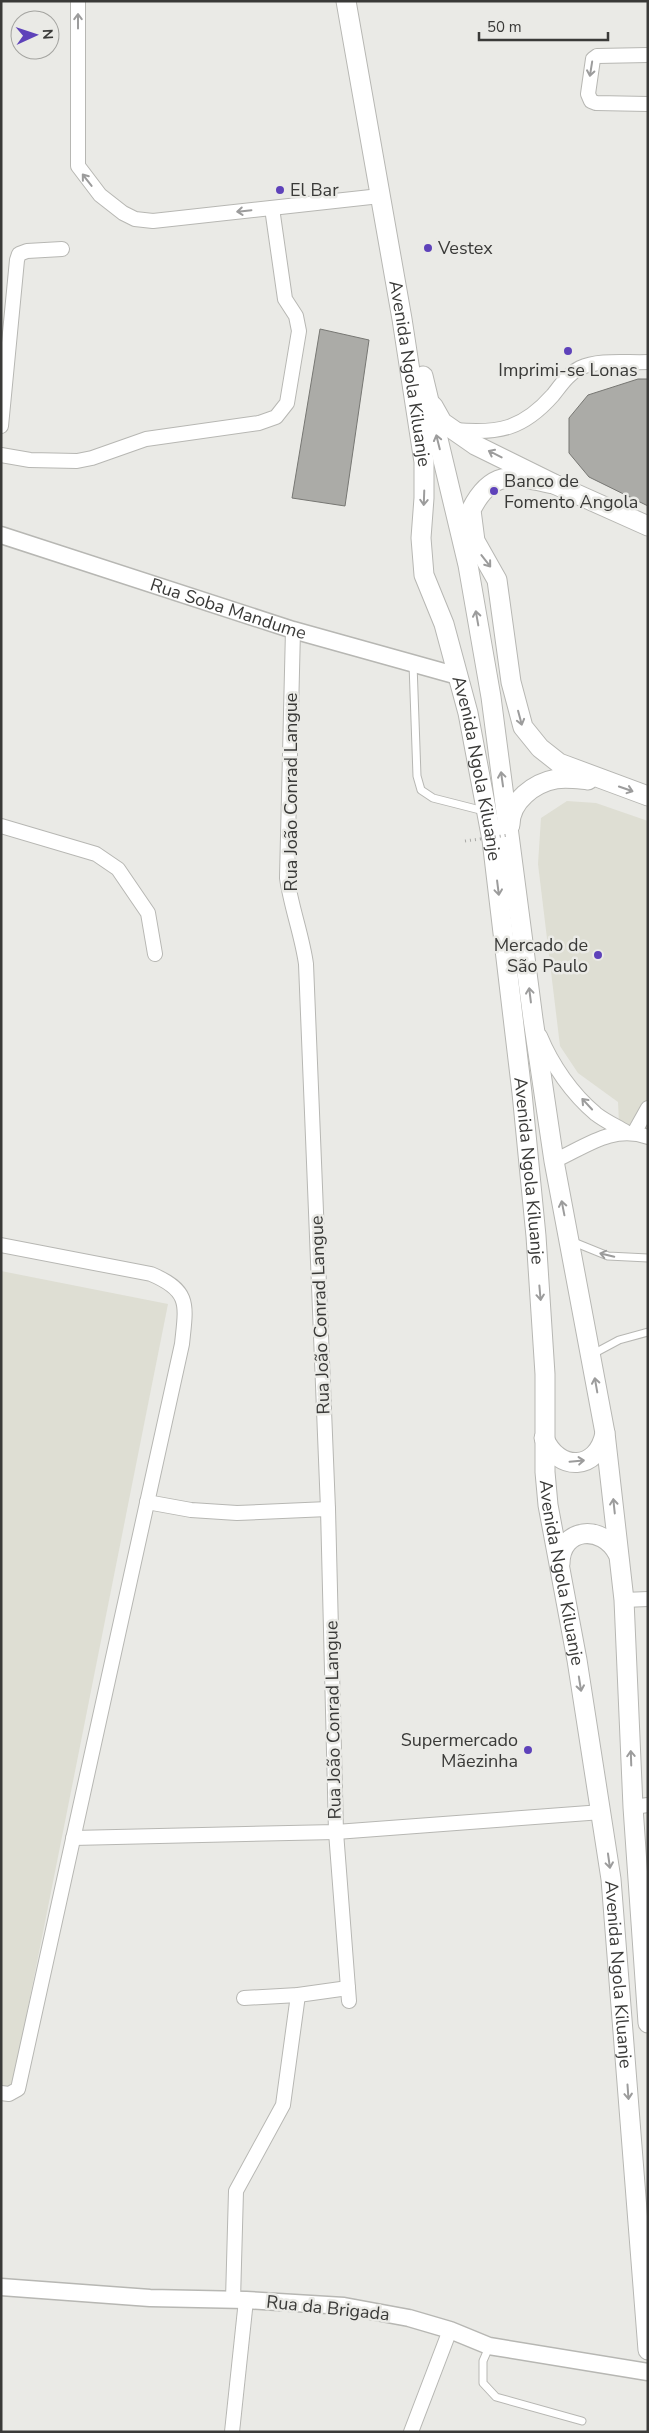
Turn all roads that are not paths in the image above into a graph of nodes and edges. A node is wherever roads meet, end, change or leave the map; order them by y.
1 (78, 1) edge
2 (346, 1) edge
3 (355, 1) edge
4 (648, 55) edge
5 (648, 104) edge
6 (380, 196) junction
7 (272, 208) junction
8 (62, 249) dead end
9 (6, 337) edge
10 (648, 362) edge
11 (425, 391) junction
12 (1, 426) edge
13 (452, 430) junction
14 (1, 455) edge
15 (554, 484) junction
16 (648, 526) edge
17 (1, 535) edge
18 (293, 630) junction
19 (412, 663) junction
20 (458, 676) junction
21 (604, 781) junction
22 (648, 796) edge
23 (488, 812) junction
24 (1, 826) edge
25 (510, 831) junction
26 (154, 954) dead end
27 (533, 1020) junction
28 (648, 1108) edge
29 (636, 1134) edge
30 (554, 1161) junction
31 (569, 1240) junction
32 (1, 1245) edge
33 (648, 1258) edge
34 (648, 1332) edge
35 (591, 1355) junction
36 (605, 1433) junction
37 (544, 1438) junction
38 (147, 1502) junction
39 (328, 1509) junction
40 (618, 1554) junction
41 (560, 1567) junction
42 (648, 1598) edge
43 (624, 1600) junction
44 (640, 1806) edge
45 (602, 1812) junction
46 (336, 1832) junction
47 (73, 1838) junction
48 (298, 1995) junction
49 (244, 1998) dead end
50 (648, 2023) edge
51 (8, 2093) edge
52 (2, 2290) edge
53 (239, 2300) junction
54 (450, 2330) junction
55 (489, 2346) junction
56 (648, 2350) edge
57 (648, 2372) edge
58 (582, 2421) dead end
59 (232, 2432) edge
60 (411, 2432) edge

7 -> 1 street
2 - 6 main road, Avenida Ngola Kiluanje
3 - 11 main road, Avenida Ngola Kiluanje
4 -> 5 street
6 - 7 street
6 -> 20 main road, Avenida Ngola Kiluanje
7 - 14 street
8 - 9 street
9 - 12 street
10 - 13 street
11 - 13 main road
25 -> 11 main road, Avenida Ngola Kiluanje
15 -> 13 main road
15 - 16 main road
15 -> 21 main road
17 - 18 street, Rua Soba Mandume
18 - 19 street, Rua Soba Mandume
18 - 39 street, Rua João Conrad Langue
19 - 20 street, Rua Soba Mandume
19 - 23 lane
20 - 23 main road, Avenida Ngola Kiluanje
21 -> 22 main road
21 - 25 main road
23 -> 37 main road, Avenida Ngola Kiluanje
24 - 26 street
27 -> 25 main road, Avenida Ngola Kiluanje
29 -> 27 street
27 - 30 main road, Avenida Ngola Kiluanje
28 - 29 street
29 - 30 street
31 -> 30 main road, Avenida Ngola Kiluanje
33 -> 31 lane
31 - 35 main road, Avenida Ngola Kiluanje
32 - 38 street
34 - 35 lane
36 -> 35 main road, Avenida Ngola Kiluanje
37 -> 36 main road
40 -> 36 main road, Avenida Ngola Kiluanje
37 - 41 main road, Avenida Ngola Kiluanje
38 - 39 street
38 - 47 street
39 - 46 street, Rua João Conrad Langue
40 - 41 main road
40 - 43 main road, Avenida Ngola Kiluanje
41 -> 45 main road, Avenida Ngola Kiluanje
42 - 43 street
44 -> 43 main road, Avenida Ngola Kiluanje
44 - 50 main road, Avenida Ngola Kiluanje
45 - 46 street
45 -> 56 main road, Avenida Ngola Kiluanje
46 - 47 street
46 - 48 street, Rua João Conrad Langue
47 - 51 street
48 - 49 street
48 - 53 street
52 - 53 street, Rua da Brigada
53 - 54 street, Rua da Brigada
53 - 59 street
54 - 55 street, Rua da Brigada
54 - 60 street
55 - 57 street, Rua da Brigada
55 - 58 lane

